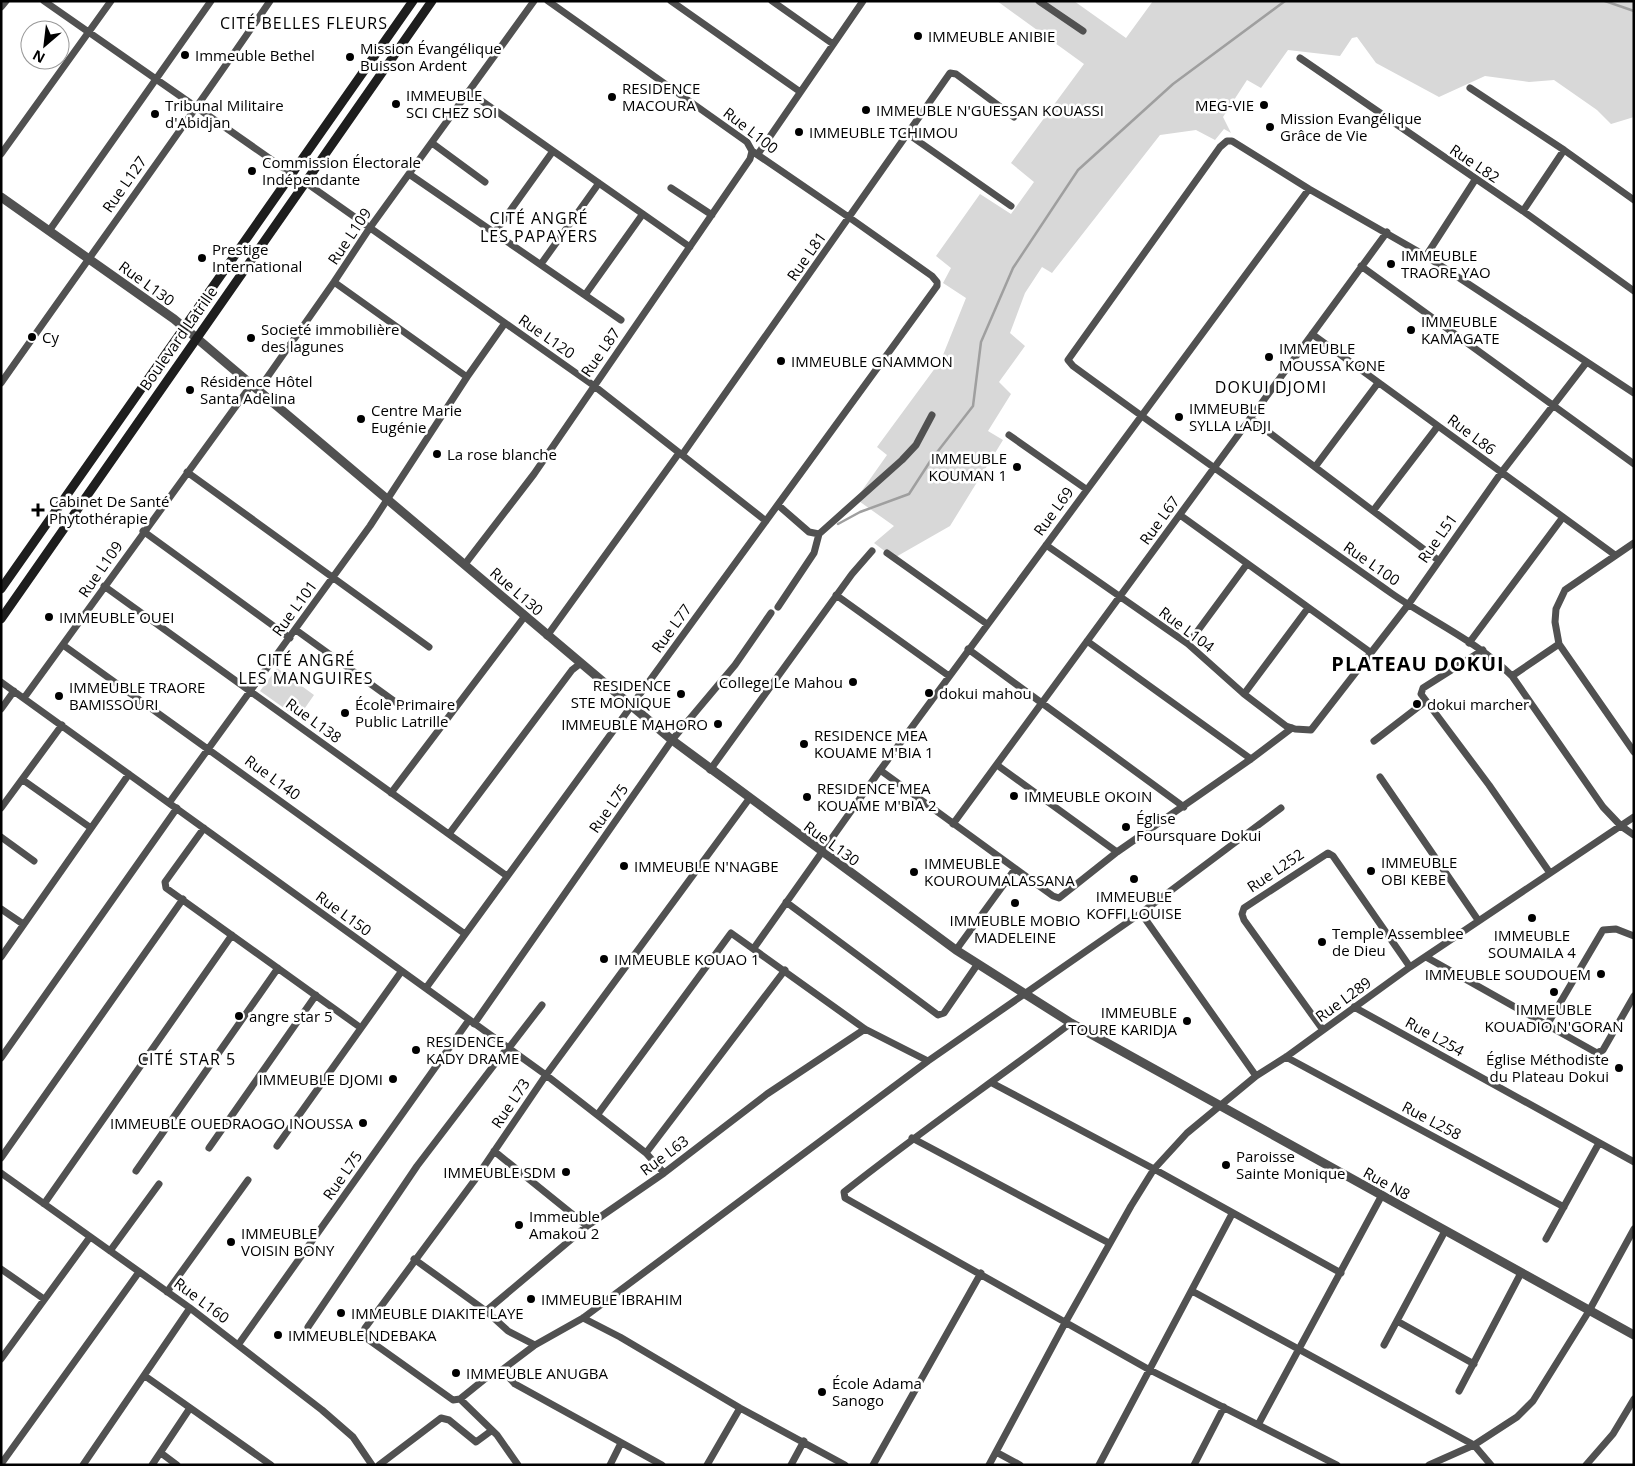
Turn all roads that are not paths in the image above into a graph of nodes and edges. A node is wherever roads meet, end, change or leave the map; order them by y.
1 (6, 1) edge
2 (44, 1) edge
3 (111, 1) edge
4 (211, 1) edge
5 (270, 1) edge
6 (413, 1) edge
7 (432, 1) edge
8 (534, 1) edge
9 (548, 1) edge
10 (671, 1) edge
11 (772, 1) edge
12 (863, 1) edge
13 (1040, 1) edge
14 (1, 7) edge
15 (1083, 31) dead end
16 (89, 34) junction
17 (833, 44) junction
18 (1300, 58) dead end
19 (156, 80) junction
20 (1470, 88) dead end
21 (799, 91) junction
22 (469, 92) junction
23 (195, 107) junction
24 (1014, 117) dead end
25 (908, 134) junction
26 (434, 145) junction
27 (1564, 150) junction
28 (553, 151) junction
29 (755, 153) junction
30 (1, 154) edge
31 (292, 174) junction
32 (410, 174) junction
33 (1476, 180) junction
34 (305, 182) junction
35 (485, 182) dead end
36 (599, 183) junction
37 (671, 188) dead end
38 (1308, 189) junction
39 (1, 197) edge
40 (1634, 200) edge
41 (1011, 206) dead end
42 (1523, 211) junction
43 (712, 215) junction
44 (640, 218) junction
45 (850, 218) junction
46 (369, 229) junction
47 (49, 231) junction
48 (495, 232) junction
49 (1387, 232) junction
50 (690, 247) junction
51 (1426, 256) junction
52 (89, 258) junction
53 (541, 264) junction
54 (1361, 266) junction
55 (334, 282) junction
56 (937, 282) joint
57 (1634, 291) edge
58 (586, 295) junction
59 (621, 320) dead end
60 (505, 323) junction
61 (184, 327) junction
62 (1312, 334) junction
63 (196, 337) junction
64 (1586, 363) junction
65 (467, 377) junction
66 (1378, 382) junction
67 (1, 383) edge
68 (593, 385) junction
69 (255, 386) junction
70 (1634, 393) edge
71 (1553, 404) junction
72 (932, 415) dead end
73 (1140, 415) junction
74 (1250, 418) junction
75 (1438, 426) junction
76 (1009, 435) dead end
77 (680, 454) junction
78 (1634, 464) edge
79 (1315, 467) junction
80 (1213, 468) junction
81 (187, 472) junction
82 (1501, 473) junction
83 (1086, 489) junction
84 (387, 498) junction
85 (778, 505) junction
86 (1373, 511) junction
87 (1180, 514) junction
88 (1563, 517) junction
89 (766, 521) junction
90 (143, 531) junction
91 (819, 534) junction
92 (1634, 543) edge
93 (1046, 545) junction
94 (872, 551) dead end
95 (887, 553) dead end
96 (1615, 555) junction
97 (1438, 560) junction
98 (465, 564) junction
99 (1247, 564) junction
100 (333, 578) junction
101 (104, 586) junction
102 (1, 588) edge
103 (836, 595) junction
104 (1120, 598) junction
105 (1408, 605) junction
106 (778, 607) dead end
107 (1308, 608) junction
108 (771, 613) dead end
109 (525, 616) junction
110 (1, 618) edge
111 (987, 624) junction
112 (296, 630) junction
113 (547, 636) junction
114 (290, 638) junction
115 (1087, 641) junction
116 (1469, 642) junction
117 (1188, 644) junction
118 (1559, 644) junction
119 (63, 645) junction
120 (429, 647) dead end
121 (968, 649) junction
122 (1484, 650) junction
123 (1370, 652) junction
124 (581, 663) junction
125 (949, 676) junction
126 (1512, 676) junction
127 (1, 682) edge
128 (14, 691) junction
129 (250, 691) junction
130 (1244, 694) junction
131 (24, 698) junction
132 (1426, 701) junction
133 (1041, 704) junction
134 (401, 706) dead end
135 (631, 706) junction
136 (1, 708) edge
137 (62, 725) junction
138 (1292, 728) junction
139 (1311, 730) joint
140 (672, 740) junction
141 (1374, 741) dead end
142 (208, 748) junction
143 (1634, 752) edge
144 (1251, 759) junction
145 (996, 765) junction
146 (710, 770) junction
147 (880, 770) junction
148 (129, 774) junction
149 (1380, 777) dead end
150 (22, 780) junction
151 (391, 793) junction
152 (749, 799) junction
153 (169, 803) junction
154 (1184, 807) junction
155 (1, 808) edge
156 (177, 808) junction
157 (1281, 808) dead end
158 (1634, 817) edge
159 (953, 824) junction
160 (1621, 826) junction
161 (90, 828) junction
162 (204, 828) junction
163 (449, 834) junction
164 (1634, 835) edge
165 (1, 837) edge
166 (822, 852) junction
167 (1117, 852) junction
168 (34, 860) dead end
169 (1015, 869) junction
170 (1550, 872) junction
171 (507, 876) junction
172 (182, 899) junction
173 (786, 902) junction
174 (1, 909) edge
175 (1141, 913) junction
176 (1478, 920) junction
177 (23, 924) junction
178 (465, 934) junction
179 (232, 935) junction
180 (1634, 936) edge
181 (754, 948) junction
182 (956, 950) junction
183 (1, 957) edge
184 (1426, 957) junction
185 (977, 965) junction
186 (1410, 967) junction
187 (278, 968) junction
188 (785, 970) junction
189 (401, 972) junction
190 (426, 988) junction
191 (1023, 994) junction
192 (316, 995) junction
193 (1634, 996) edge
194 (542, 1004) dead end
195 (1632, 1005) edge
196 (1354, 1007) junction
197 (471, 1022) junction
198 (1071, 1024) junction
199 (1547, 1025) junction
200 (361, 1028) junction
201 (865, 1029) junction
202 (1323, 1030) junction
203 (508, 1048) junction
204 (1286, 1057) junction
205 (1, 1058) edge
206 (928, 1061) junction
207 (546, 1075) junction
208 (1256, 1076) junction
209 (992, 1083) junction
210 (1219, 1104) junction
211 (598, 1114) junction
212 (912, 1138) junction
213 (1598, 1143) junction
214 (277, 1146) dead end
215 (209, 1148) dead end
216 (494, 1151) junction
217 (646, 1153) junction
218 (1, 1158) edge
219 (1634, 1162) edge
220 (1154, 1169) junction
221 (136, 1171) dead end
222 (1, 1173) edge
223 (664, 1173) junction
224 (248, 1180) dead end
225 (159, 1184) dead end
226 (1382, 1195) junction
227 (44, 1204) junction
228 (1564, 1207) junction
229 (1232, 1214) junction
230 (587, 1226) junction
231 (1634, 1229) edge
232 (1445, 1231) junction
233 (90, 1236) junction
234 (1546, 1239) dead end
235 (1109, 1243) junction
236 (110, 1251) junction
237 (414, 1259) junction
238 (1, 1270) edge
239 (139, 1272) junction
240 (981, 1273) junction
241 (1341, 1273) junction
242 (1521, 1273) junction
243 (1192, 1291) junction
244 (167, 1292) junction
245 (44, 1299) junction
246 (190, 1308) junction
247 (1589, 1310) junction
248 (486, 1311) junction
249 (583, 1318) junction
250 (1397, 1321) junction
251 (1065, 1323) junction
252 (308, 1327) dead end
253 (1634, 1335) edge
254 (238, 1345) junction
255 (535, 1345) junction
256 (1384, 1346) dead end
257 (1298, 1349) junction
258 (1, 1359) edge
259 (1474, 1364) junction
260 (1148, 1369) junction
261 (502, 1370) junction
262 (145, 1376) junction
263 (1459, 1391) dead end
264 (1634, 1399) edge
265 (457, 1400) junction
266 (1224, 1407) junction
267 (190, 1408) junction
268 (740, 1408) junction
269 (1258, 1423) junction
270 (492, 1431) junction
271 (804, 1441) junction
272 (621, 1443) junction
273 (1474, 1445) junction
274 (996, 1452) junction
275 (160, 1453) junction
276 (1, 1464) edge
277 (83, 1465) edge
278 (152, 1465) edge
279 (178, 1465) edge
280 (270, 1465) edge
281 (372, 1465) edge
282 (379, 1465) edge
283 (518, 1465) edge
284 (610, 1465) edge
285 (662, 1465) edge
286 (707, 1465) edge
287 (791, 1465) edge
288 (845, 1465) edge
289 (873, 1465) edge
290 (989, 1465) edge
291 (1020, 1465) edge
292 (1100, 1465) edge
293 (1194, 1465) edge
294 (1337, 1465) edge
295 (1429, 1465) edge
296 (1491, 1465) edge
297 (1586, 1465) edge

1 - 14 street
2 - 16 street
3 - 16 street
4 - 19 street
5 - 23 street, Rue L127
6 - 31 main road, Boulevard Latrille
7 - 34 main road, Boulevard Latrille
8 - 22 street, Rue L109
9 - 29 street, Rue L100
10 - 21 street
11 - 17 street
12 - 17 street, Rue L87
13 - 15 street
16 - 19 street
16 - 30 street
17 - 21 street, Rue L87
18 - 33 street, Rue L82
19 - 23 street
19 - 47 street
20 - 27 street
21 - 29 street, Rue L87
22 - 26 street, Rue L109
22 - 28 street
23 - 31 street
23 - 52 street, Rue L127
24 - 25 street, Rue L81
25 - 41 street
25 - 45 street, Rue L81
26 - 32 street, Rue L109
26 - 35 street
27 - 40 street
27 - 42 street
28 - 36 street
28 - 48 street
29 - 43 street, Rue L87
29 - 45 street, Rue L100
31 - 61 main road, Boulevard Latrille
32 - 46 street, Rue L109
32 - 48 street
33 - 42 street, Rue L82
33 - 51 street
34 - 46 street, Rue L120
34 - 63 main road, Boulevard Latrille
36 - 44 street
36 - 53 street
37 - 43 street
38 - 49 street
38 - 73 street, Rue L69
38 - 73 street, Rue L100
39 - 47 street, Rue L130
42 - 57 street, Rue L82
43 - 50 street, Rue L87
44 - 50 street
44 - 58 street
45 - 56 street, Rue L100
45 - 77 street, Rue L81
46 - 55 street, Rue L109
46 - 60 street, Rue L120
47 - 52 street, Rue L130
48 - 53 street
49 - 51 street
49 - 54 street, Rue L67
50 - 68 street, Rue L87
51 - 64 street
52 - 61 street, Rue L130
52 - 67 street, Rue L127
53 - 58 street
54 - 62 street, Rue L67
54 - 71 street
55 - 65 street
55 - 69 street, Rue L109
56 - 85 street, Rue L77
58 - 59 street
60 - 65 street, Rue L101
60 - 68 street, Rue L120
61 - 63 street, Rue L130
61 - 102 main road, Boulevard Latrille
62 - 66 street, Rue L86
62 - 74 street, Rue L67
63 - 69 street, Rue L130
63 - 110 main road, Boulevard Latrille
64 - 70 street
64 - 71 street, Rue L51
65 - 84 street, Rue L101
66 - 75 street, Rue L86
66 - 79 street
68 - 77 street, Rue L120
68 - 98 street, Rue L87
69 - 81 street, Rue L109
69 - 84 street, Rue L130
71 - 78 street
71 - 82 street, Rue L51
72 - 91 street
73 - 80 street, Rue L100
73 - 83 street, Rue L69
74 - 79 street
74 - 80 street, Rue L67
75 - 82 street, Rue L86
75 - 86 street
76 - 83 street
77 - 89 street, Rue L120
77 - 113 street, Rue L81
79 - 86 street
80 - 87 street, Rue L67
80 - 105 street, Rue L100
81 - 90 street, Rue L109
81 - 100 street
82 - 88 street, Rue L86
82 - 97 street, Rue L51
83 - 93 street, Rue L69
84 - 98 street, Rue L130
84 - 100 street, Rue L101
85 - 89 street, Rue L77
85 - 91 street
86 - 97 street
87 - 99 street
87 - 104 street, Rue L67
88 - 96 street, Rue L86
88 - 116 street
89 - 135 street, Rue L77
90 - 101 street, Rue L109
90 - 114 street
91 - 106 street
92 - 96 street
93 - 104 street, Rue L104
93 - 111 street, Rue L69
94 - 103 street
95 - 111 street
96 - 118 street
97 - 105 street, Rue L51
98 - 109 street, Rue L130
99 - 107 street
99 - 117 street
100 - 112 street, Rue L101
100 - 120 street
101 - 119 street, Rue L109
101 - 129 street, Rue L138
103 - 125 street
103 - 146 street
104 - 115 street, Rue L67
104 - 117 street, Rue L104
105 - 116 street, Rue L100
105 - 123 street, Rue L51
107 - 123 street
107 - 130 street
108 - 140 street, Rue L75
109 - 113 street, Rue L130
109 - 151 street
111 - 121 street, Rue L69
112 - 114 street, Rue L101
112 - 134 street
113 - 124 street, Rue L130
114 - 129 street, Rue L101
115 - 133 street, Rue L67
115 - 144 street
116 - 122 street, Rue L100
117 - 130 street, Rue L104
118 - 126 street
118 - 143 street
119 - 131 street, Rue L109
119 - 142 street, Rue L140
121 - 125 street, Rue L69
121 - 133 street
122 - 126 street, Rue L100
122 - 132 street
123 - 139 street, Rue L51
124 - 135 street, Rue L130
124 - 163 street
125 - 147 street, Rue L69
126 - 160 street, Rue L100
127 - 128 street, Rue L150
128 - 131 street, Rue L150
128 - 136 street
129 - 142 street, Rue L101
129 - 151 street, Rue L138
130 - 138 street, Rue L104
131 - 137 street, Rue L150
132 - 141 street
132 - 170 street
133 - 145 street, Rue L67
133 - 154 street
135 - 140 street, Rue L130
135 - 171 street, Rue L77
137 - 148 street, Rue L150
137 - 150 street
138 - 139 street, Rue L104
138 - 144 street
140 - 146 street, Rue L130
140 - 197 street, Rue L75
142 - 153 street, Rue L101
142 - 178 street, Rue L140
144 - 154 street
145 - 159 street, Rue L67
145 - 167 street
146 - 152 street, Rue L130
147 - 159 street
147 - 166 street, Rue L69
148 - 153 street, Rue L150
148 - 161 street
149 - 176 street
150 - 155 street
150 - 161 street
151 - 163 street, Rue L138
152 - 166 street, Rue L130
152 - 207 street, Rue L73
153 - 156 street, Rue L150
154 - 167 street
156 - 162 street, Rue L150
156 - 205 street
157 - 175 street
158 - 160 street, Rue L289
159 - 169 street
160 - 164 street, Rue L100
160 - 170 street, Rue L289
161 - 177 street
162 - 172 street
162 - 189 street, Rue L150
163 - 171 street, Rue L138
165 - 168 street
166 - 173 street, Rue L69
166 - 182 street, Rue L130
167 - 169 street
169 - 182 street
170 - 176 street, Rue L289
171 - 178 street, Rue L77
172 - 179 street
172 - 218 street
173 - 181 street, Rue L69
173 - 185 street
174 - 177 street
175 - 191 street
175 - 208 street
176 - 184 street, Rue L289
177 - 183 street
178 - 190 street, Rue L77
179 - 187 street
179 - 227 street
180 - 199 street
181 - 188 street
181 - 211 street
182 - 185 street, Rue L130
184 - 186 street, Rue L289
184 - 199 street
185 - 191 street, Rue L130
186 - 196 street, Rue L289
186 - 202 street, Rue L252
187 - 192 street
187 - 221 street
188 - 201 street
188 - 217 street
189 - 190 street, Rue L150
189 - 200 street
190 - 197 street, Rue L150
191 - 198 street, Rue N8
191 - 206 street
192 - 200 street
192 - 215 street
193 - 195 street
194 - 203 street
195 - 199 street
196 - 202 street, Rue L289
196 - 213 street, Rue L254
197 - 203 street, Rue L150
197 - 254 street, Rue L75
198 - 209 street
198 - 210 street, Rue N8
200 - 214 street
201 - 206 street
201 - 223 street, Rue L63
202 - 204 street, Rue L289
203 - 207 street, Rue L150
203 - 252 street
204 - 208 street, Rue L289
204 - 228 street, Rue L258
206 - 249 street
207 - 211 street, Rue L150
207 - 216 street, Rue L73
208 - 210 street, Rue L289
209 - 212 street
209 - 220 street
210 - 220 street, Rue L289
210 - 226 street, Rue N8
211 - 217 street, Rue L150
212 - 235 street
212 - 240 street
213 - 219 street, Rue L254
213 - 228 street
216 - 230 street
216 - 237 street, Rue L73
217 - 223 street, Rue L150
220 - 229 street
220 - 235 street, Rue L289
222 - 227 street, Rue L160
223 - 230 street, Rue L63
224 - 244 street
225 - 236 street
226 - 232 street, Rue N8
226 - 241 street
227 - 233 street, Rue L160
228 - 234 street
229 - 241 street
229 - 243 street
230 - 248 street, Rue L63
231 - 247 street
232 - 242 street, Rue N8
232 - 250 street
233 - 236 street, Rue L160
233 - 245 street
235 - 251 street, Rue L289
236 - 239 street, Rue L160
237 - 248 street
237 - 265 street, Rue L73
238 - 245 street
239 - 244 street, Rue L160
239 - 276 street
240 - 251 street
240 - 289 street
241 - 257 street
242 - 247 street, Rue N8
242 - 259 street
243 - 257 street
243 - 260 street
244 - 246 street, Rue L160
245 - 258 street
246 - 254 street, Rue L160
246 - 262 street
247 - 253 street, Rue N8
247 - 273 street
248 - 255 street
249 - 255 street
249 - 268 street
250 - 256 street
250 - 259 street
251 - 260 street
251 - 274 street, Rue L289
254 - 281 street, Rue L160
255 - 261 street
257 - 269 street
257 - 273 street
259 - 263 street
260 - 266 street
260 - 292 street
261 - 265 street
261 - 272 street
262 - 267 street
262 - 277 street
264 - 297 street
265 - 270 street
266 - 269 street
266 - 293 street
267 - 275 street
267 - 280 street
268 - 271 street
268 - 286 street
269 - 294 street
270 - 282 street
270 - 283 street
271 - 287 street
271 - 288 street
272 - 284 street
272 - 285 street
273 - 295 street
273 - 296 street
274 - 290 street, Rue L289
274 - 291 street
275 - 278 street
275 - 279 street

